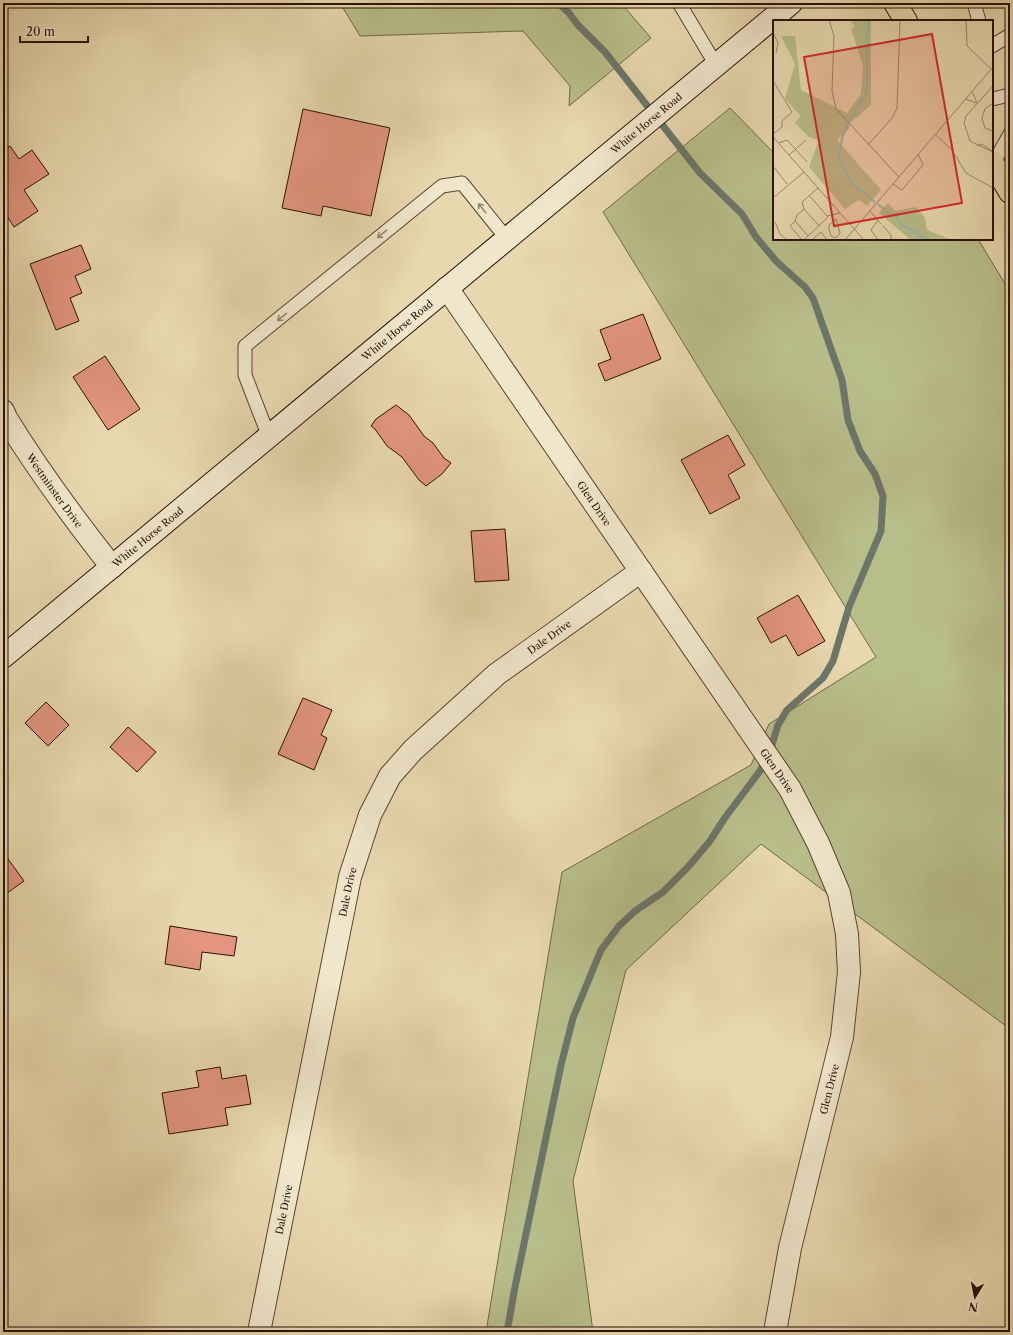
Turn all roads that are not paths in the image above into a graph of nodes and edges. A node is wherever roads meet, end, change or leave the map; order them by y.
1 (679, 3) edge
2 (791, 3) edge
3 (895, 3) edge
4 (974, 3) edge
5 (905, 20) edge
6 (979, 20) edge
7 (1010, 35) edge
8 (993, 45) edge
9 (716, 65) junction
10 (1010, 95) edge
11 (993, 99) edge
12 (1010, 134) edge
13 (993, 163) edge
14 (1010, 192) edge
15 (507, 239) junction
16 (447, 288) junction
17 (3, 411) edge
18 (269, 437) junction
19 (112, 568) junction
20 (641, 571) junction
21 (3, 657) edge
22 (259, 1332) edge
23 (775, 1332) edge

1 - 9 lane
2 - 9 street, White Horse Road
3 - 5 main road
4 - 6 lane
7 - 8 lane
9 - 15 street, White Horse Road
10 - 11 lane
12 - 13 lane
13 - 14 main road
15 - 16 street, White Horse Road
15 -> 18 lane
16 - 18 street, White Horse Road
16 - 20 street, Glen Drive
17 - 19 street, Westminster Drive
18 - 19 street, White Horse Road
19 - 21 street, White Horse Road
20 - 22 street, Dale Drive
20 - 23 street, Glen Drive

